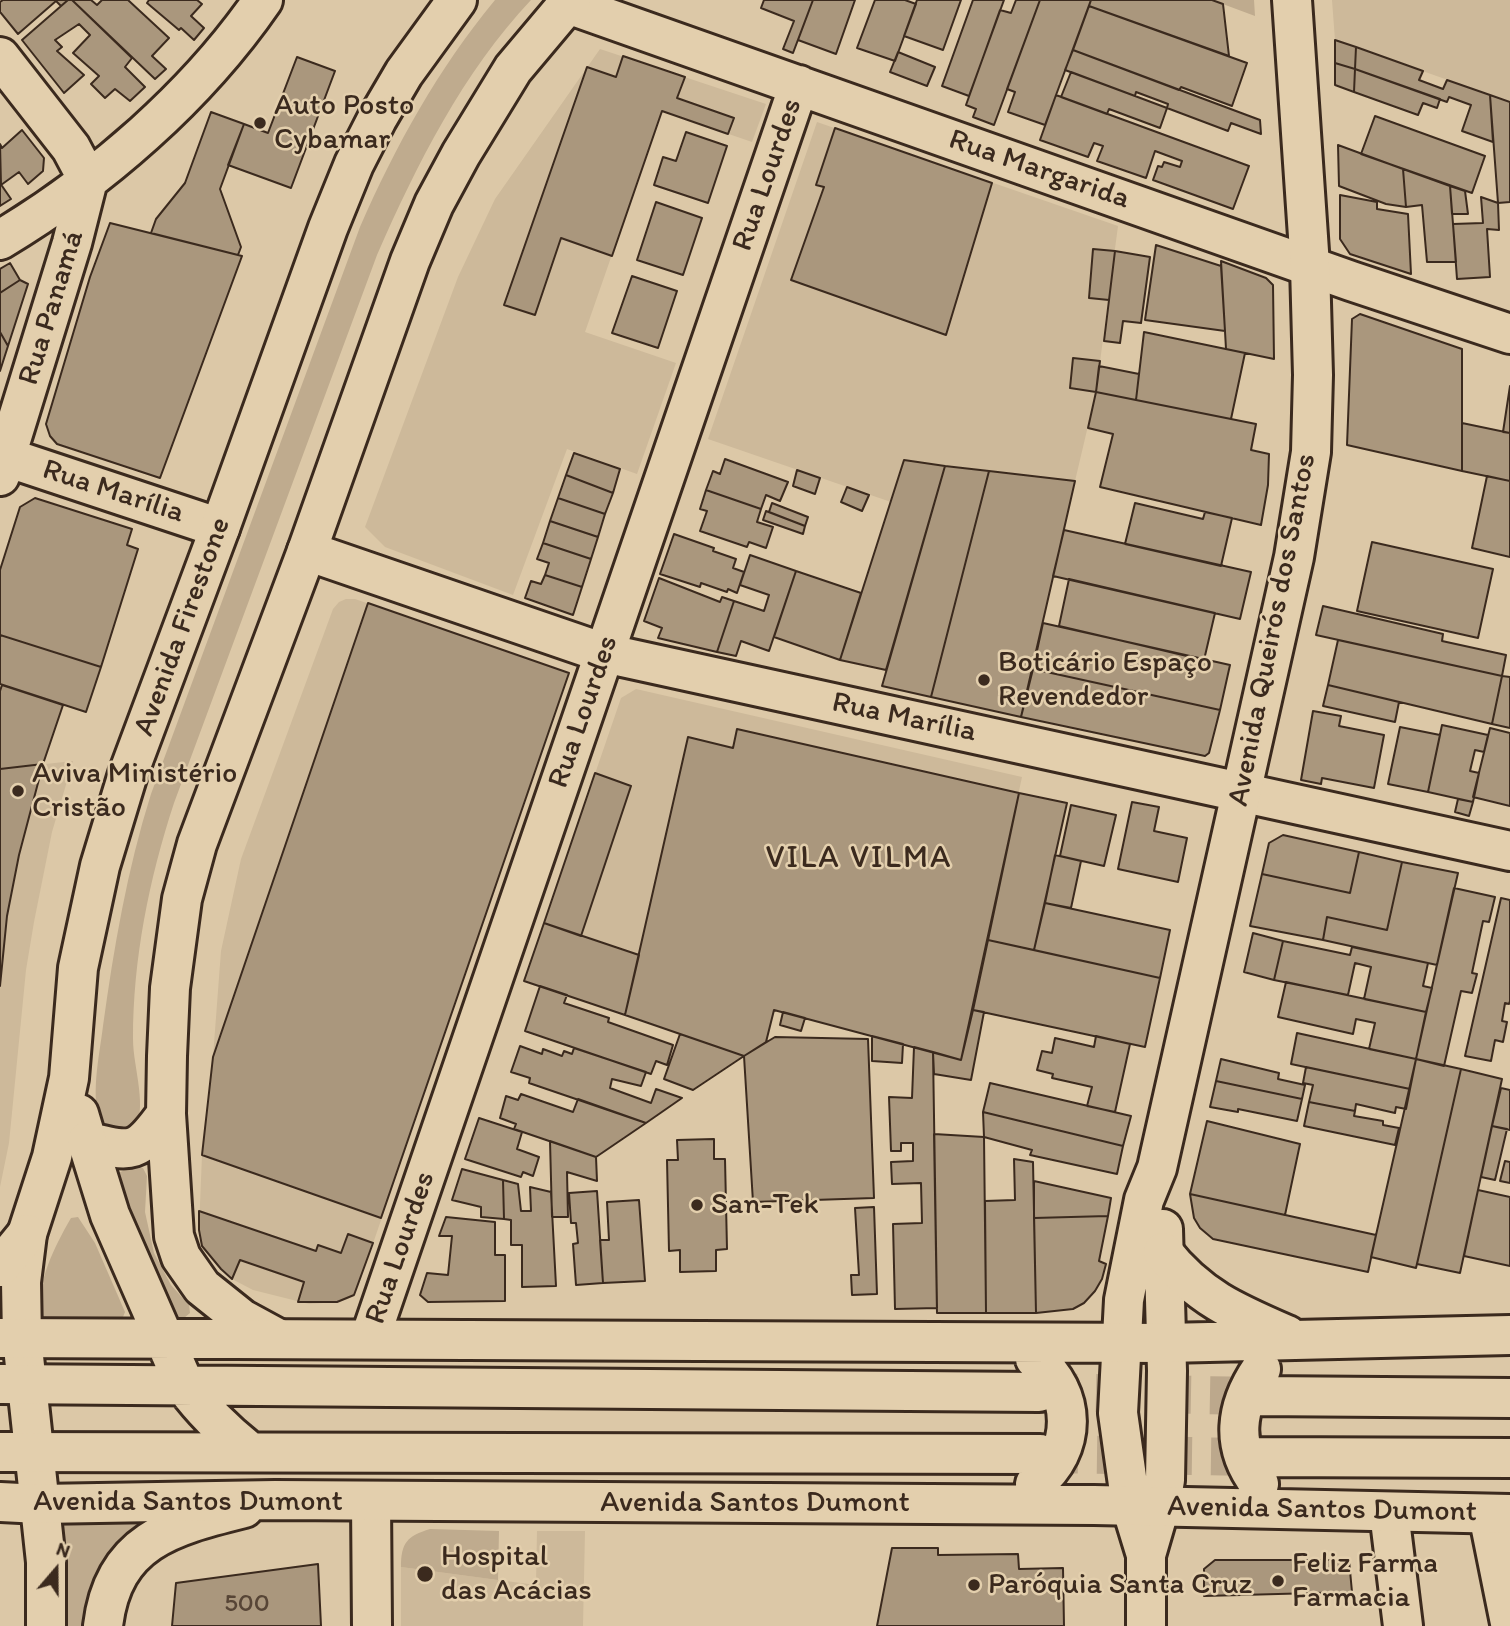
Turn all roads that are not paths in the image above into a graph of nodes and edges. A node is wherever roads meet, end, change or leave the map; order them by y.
1 (263, 0) edge
2 (457, 0) edge
3 (1292, 0) edge
4 (570, 2) edge
5 (0, 57) edge
6 (799, 85) junction
7 (88, 180) junction
8 (0, 240) edge
9 (1310, 266) junction
10 (1510, 334) edge
11 (3, 466) edge
12 (220, 528) junction
13 (307, 551) junction
14 (604, 653) junction
15 (1242, 791) junction
16 (1510, 851) edge
17 (69, 1078) junction
18 (166, 1114) junction
19 (87, 1141) junction
20 (1157, 1168) junction
21 (27, 1234) junction
22 (1163, 1252) junction
23 (0, 1268) edge
24 (1510, 1335) edge
25 (11, 1338) edge
26 (164, 1338) junction
27 (277, 1338) junction
28 (370, 1338) junction
29 (1298, 1340) junction
30 (1011, 1342) junction
31 (1121, 1343) junction
32 (1166, 1343) junction
33 (14, 1385) edge
34 (185, 1386) junction
35 (1039, 1392) tunnel mouth
36 (1258, 1396) tunnel mouth
37 (1510, 1398) edge
38 (249, 1451) junction
39 (17, 1453) edge
40 (1040, 1454) tunnel mouth
41 (1256, 1457) tunnel mouth
42 (1510, 1458) edge
43 (275, 1500) junction
44 (371, 1501) junction
45 (0, 1502) edge
46 (40, 1504) junction
47 (1005, 1505) junction
48 (1146, 1507) junction
49 (1302, 1511) junction
50 (1389, 1512) junction
51 (1499, 1514) edge
52 (1510, 1623) edge
53 (46, 1626) edge
54 (103, 1626) edge
55 (372, 1626) edge
56 (1146, 1626) edge
57 (1402, 1626) edge

1 - 7 main road
2 - 12 main road, Avenida Firestone
3 - 9 main road, Avenida Queirós dos Santos
4 - 6 main road, Rua Margarida
4 - 13 main road
5 - 7 main road
6 - 9 main road, Rua Margarida
6 - 14 main road, Rua Lourdes
7 - 8 main road
7 - 11 main road, Rua Panamá
9 - 10 main road, Rua Margarida
9 - 15 main road, Avenida Queirós dos Santos
11 - 12 main road, Rua Marília
12 - 17 main road, Avenida Firestone
13 - 14 main road, Rua Marília
13 - 18 main road
14 - 15 main road, Rua Marília
14 - 28 main road, Rua Lourdes
15 - 16 main road, Rua Marília
15 - 20 main road, Avenida Queirós dos Santos
17 - 19 main road
17 - 21 main road, Avenida Firestone
18 - 19 main road
18 - 27 main road
19 - 26 main road
20 - 22 main road, Avenida Queirós dos Santos
20 - 31 main road, Avenida Queirós dos Santos
21 - 23 main road
21 - 25 main road, Avenida Firestone
22 - 29 main road
22 - 32 main road, Avenida Queirós dos Santos
24 - 29 main road
25 - 26 main road
25 - 33 main road, Avenida Firestone
26 - 27 main road
26 - 34 main road
27 - 28 main road
28 - 30 main road
29 - 32 main road
29 - 49 main road
30 - 31 main road
30 - 47 main road
31 - 32 main road
31 - 48 main road, Avenida Queirós dos Santos
32 - 48 main road, Avenida Queirós dos Santos
33 - 34 main road
33 - 39 main road, Avenida Firestone
34 - 35 main road
34 - 38 main road
36 - 37 main road
38 - 39 main road, Avenida Santos Dumont
38 - 40 main road, Avenida Santos Dumont
39 - 46 main road, Avenida Firestone
41 - 42 main road, Avenida Santos Dumont
43 - 44 main road, Avenida Santos Dumont
43 - 46 main road, Avenida Santos Dumont
43 - 54 main road
44 - 47 main road, Avenida Santos Dumont
44 - 55 main road
45 - 46 main road, Avenida Santos Dumont
46 - 53 main road, Avenida Firestone
47 - 48 main road, Avenida Santos Dumont
48 - 49 main road, Avenida Santos Dumont
48 - 56 main road
49 - 50 main road, Avenida Santos Dumont
50 - 51 main road, Avenida Santos Dumont
50 - 57 main road
51 - 52 main road

